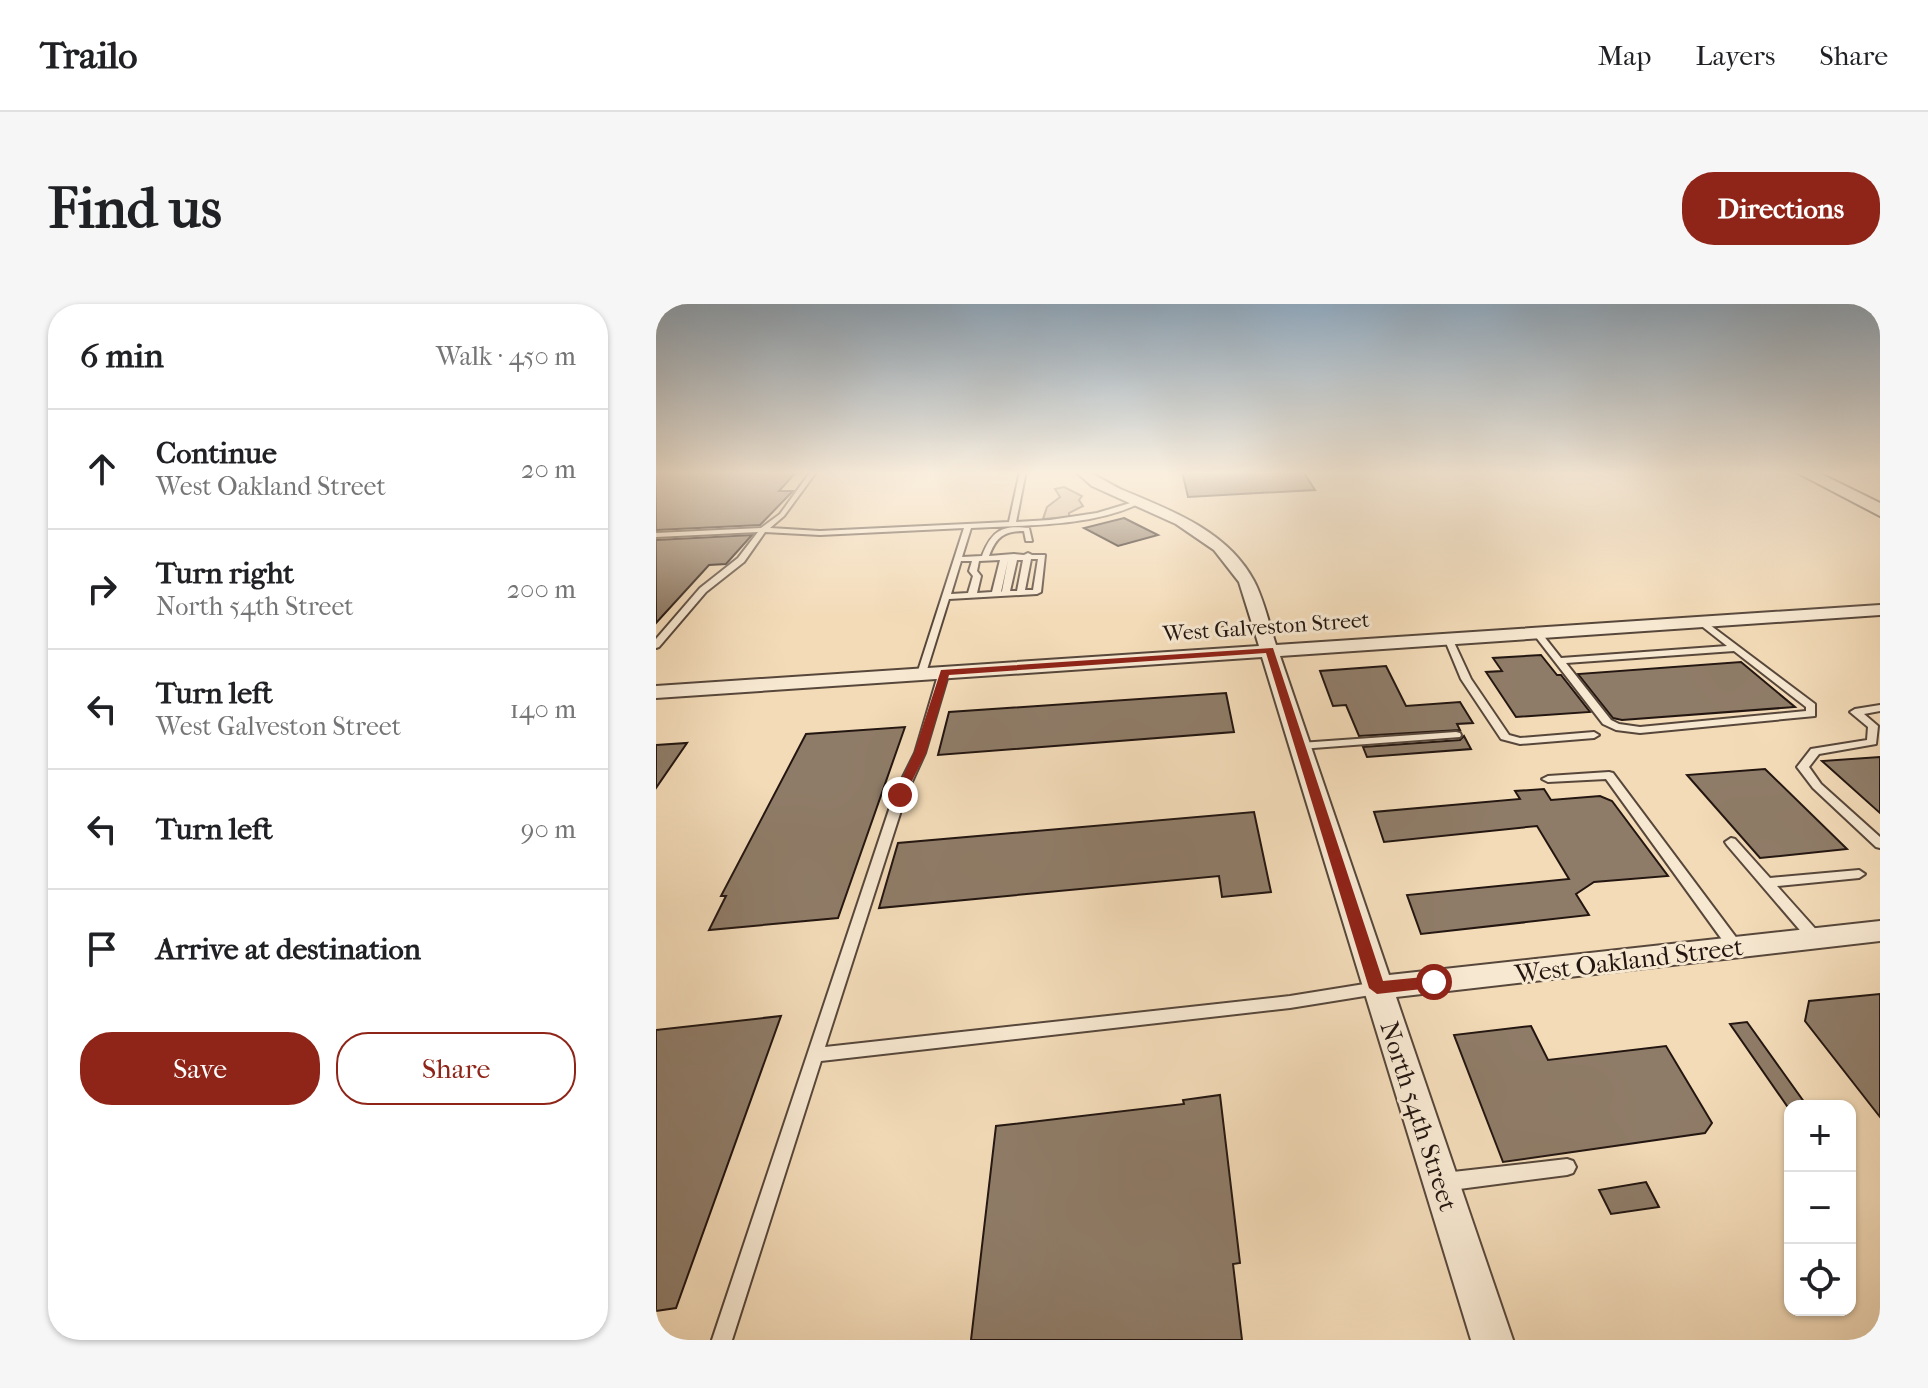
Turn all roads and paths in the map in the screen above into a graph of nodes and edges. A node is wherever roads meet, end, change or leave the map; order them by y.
1 (776, 519) edge
2 (1013, 519) edge
3 (1055, 519) edge
4 (1172, 519) edge
5 (1012, 523) junction
6 (968, 526) junction
7 (763, 530) junction
8 (656, 535) edge
9 (1029, 539) dead end
10 (1028, 554) junction
11 (1009, 556) junction
12 (983, 558) junction
13 (958, 559) junction
14 (1025, 592) junction
15 (1001, 594) junction
16 (975, 595) junction
17 (946, 597) junction
18 (1880, 610) edge
19 (1702, 622) junction
20 (1536, 632) junction
21 (1448, 638) junction
22 (656, 645) edge
23 (1736, 648) junction
24 (1270, 650) junction
25 (1559, 661) junction
26 (944, 672) junction
27 (922, 674) junction
28 (656, 692) edge
29 (1880, 708) edge
30 (1456, 735) dead end
31 (1594, 735) dead end
32 (1300, 746) junction
33 (1548, 779) dead end
34 (1731, 842) dead end
35 (1880, 844) edge
36 (1859, 874) dead end
37 (1767, 883) junction
38 (1880, 931) edge
39 (1815, 938) junction
40 (1736, 948) junction
41 (1377, 988) junction
42 (817, 1055) junction
43 (1567, 1167) dead end
44 (1441, 1183) junction
45 (722, 1340) edge
46 (1492, 1340) edge

1 - 7 lane
2 - 5 lane
3 - 5 lane
4 - 24 street, North 54th Street
5 - 6 lane
6 - 7 lane
6 - 13 lane
7 - 8 lane
7 - 22 lane
9 - 12 lane
10 - 11 lane
10 - 14 lane
10 - 14 lane
11 - 12 lane
11 - 15 lane
12 - 13 lane
12 - 16 lane
13 - 17 lane
14 - 15 lane
15 - 16 lane
16 - 17 lane
17 - 27 lane
18 - 19 street, West Galveston Street
19 - 20 street, West Galveston Street
19 - 23 lane
20 - 21 street, West Galveston Street
20 - 25 lane
21 - 24 street, West Galveston Street
21 - 31 lane
23 - 25 lane
23 - 25 lane
24 - 26 street, West Galveston Street
24 - 32 street, North 54th Street
26 - 27 street, West Galveston Street
26 - 42 lane
27 - 28 street, West Galveston Street
29 - 35 lane
30 - 32 lane
32 - 41 street, North 54th Street
33 - 40 lane
34 - 37 lane
36 - 37 lane
37 - 39 lane
38 - 39 street, West Oakland Street
39 - 40 street, West Oakland Street
40 - 41 street, West Oakland Street
41 - 42 lane
41 - 44 street, North 54th Street
42 - 45 lane
43 - 44 lane
44 - 46 street, North 54th Street

